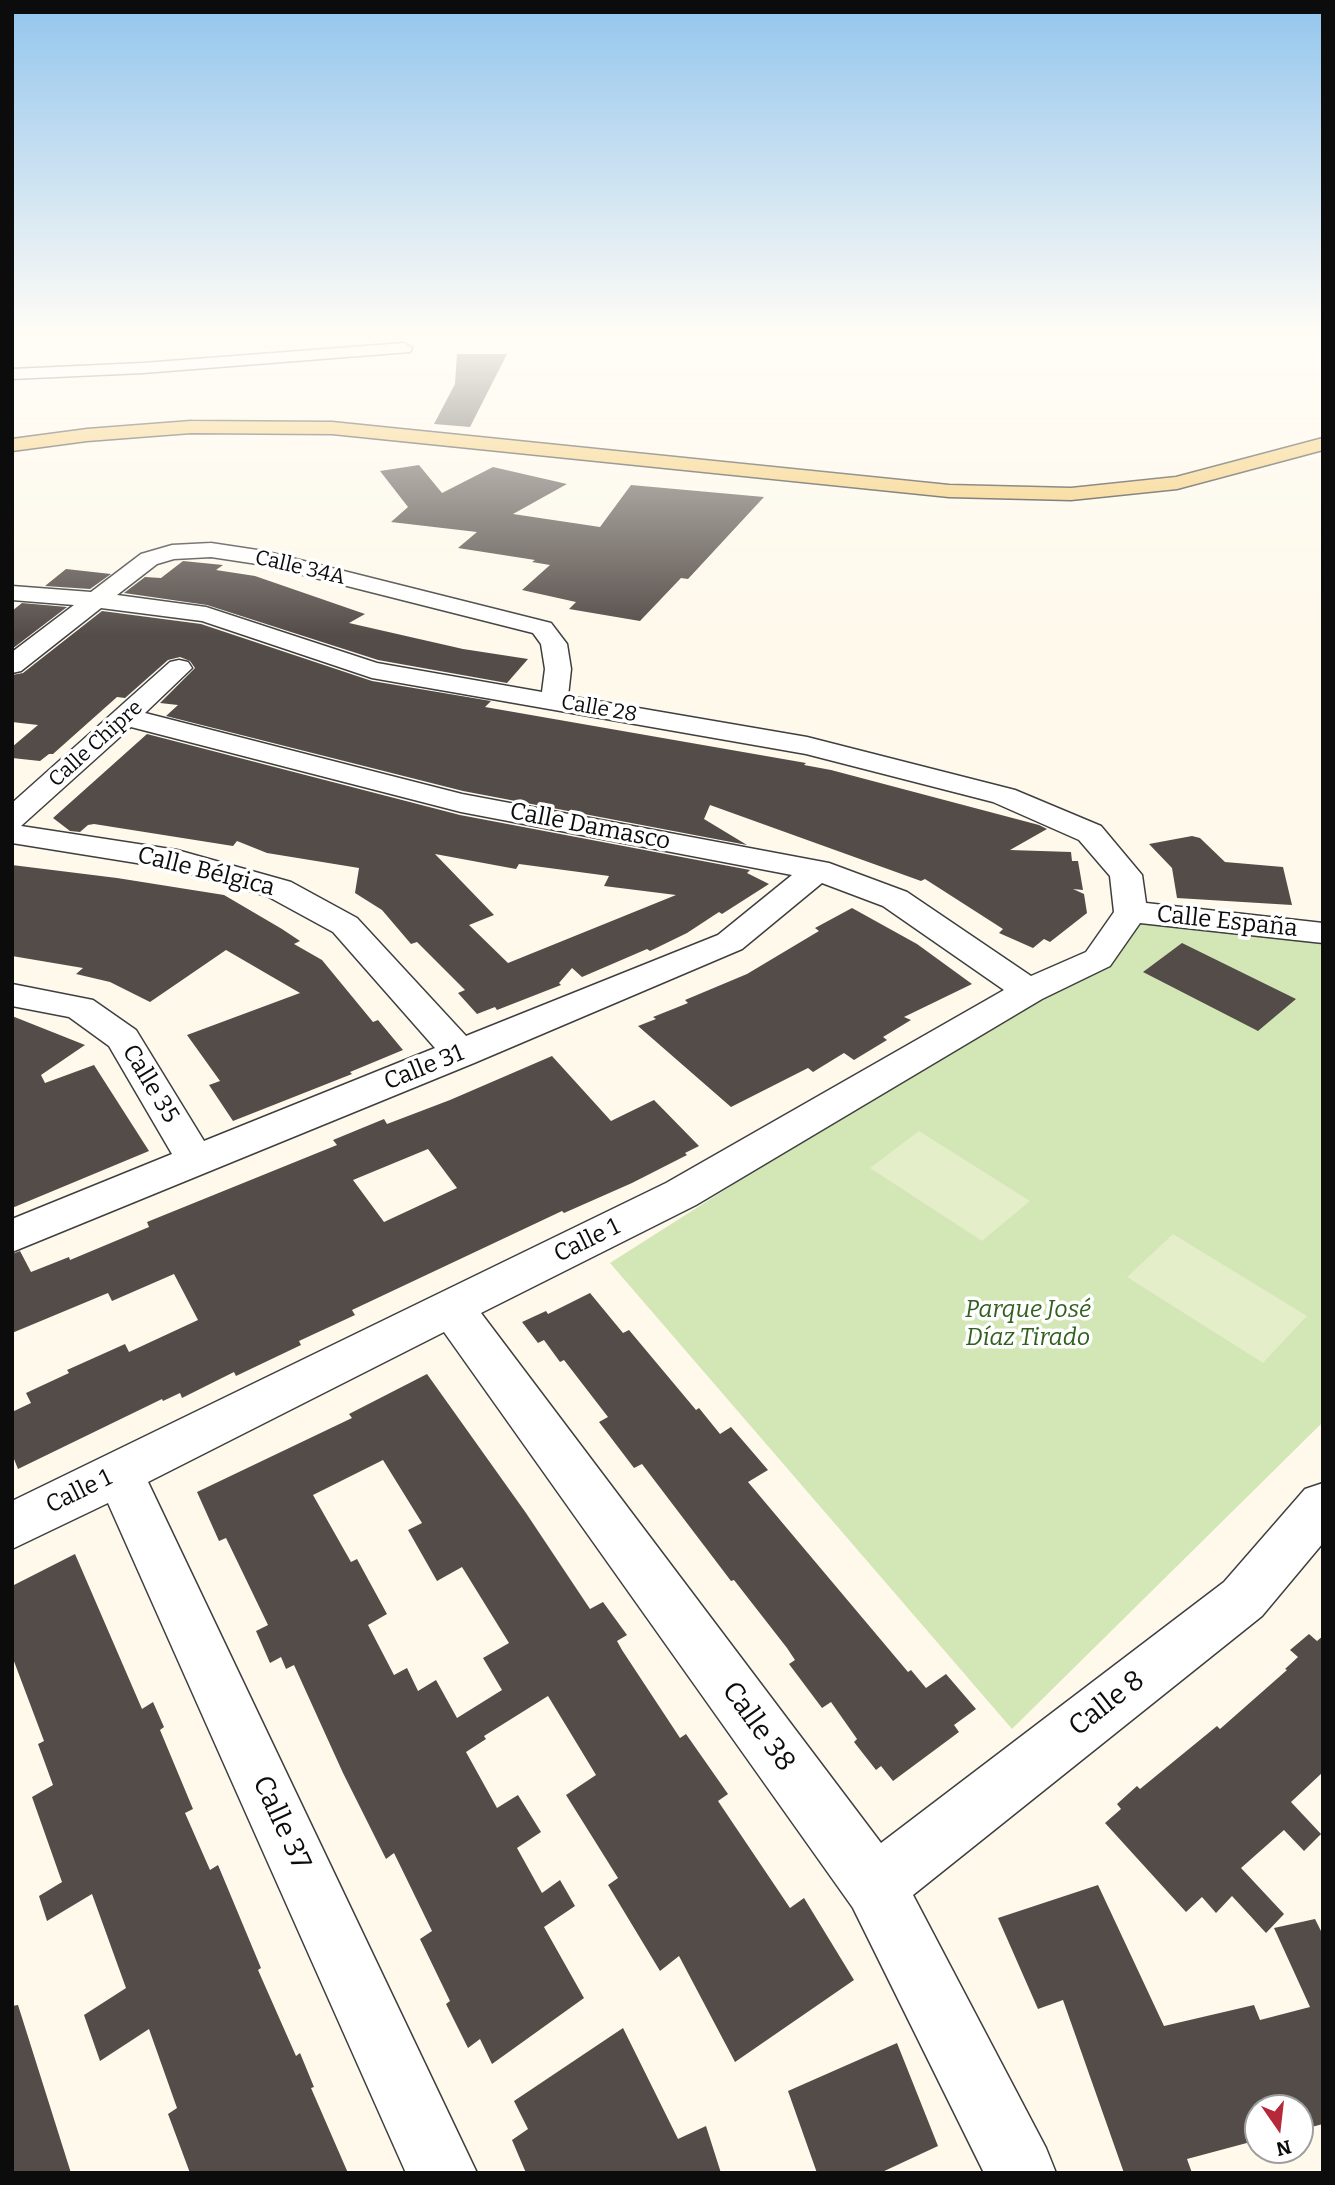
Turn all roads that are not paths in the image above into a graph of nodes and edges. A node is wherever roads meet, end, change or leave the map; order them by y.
1 (126, 432) edge
2 (371, 432) edge
3 (1323, 444) edge
4 (12, 445) edge
5 (12, 593) edge
6 (96, 600) junction
7 (12, 665) edge
8 (179, 668) dead end
9 (554, 701) junction
10 (126, 717) junction
11 (12, 819) edge
12 (12, 834) edge
13 (818, 870) junction
14 (1131, 912) junction
15 (1323, 933) edge
16 (1029, 991) junction
17 (12, 995) edge
18 (461, 1054) junction
19 (197, 1161) junction
20 (12, 1236) edge
21 (452, 1308) junction
22 (119, 1472) junction
23 (1323, 1505) edge
24 (12, 1526) edge
25 (875, 1886) junction
26 (442, 2173) edge
27 (1021, 2173) edge

1 - 4 main road
2 - 3 main road
5 - 6 street, Calle 28
6 - 7 street, Calle 34A
6 - 9 street, Calle 28
6 - 9 street, Calle 34A
8 - 10 street, Calle Chipre
9 - 14 street, Calle 28
10 - 11 street, Calle Chipre
10 - 13 street, Calle Damasco
12 - 18 street, Calle Bélgica
13 - 16 street, Calle Damasco
13 - 18 street, Calle 31
14 - 15 street, Calle España
14 - 16 street, Calle 1
16 - 21 street, Calle 1
17 - 19 street, Calle 35
18 - 19 street, Calle 31
19 - 20 street, Calle 31
21 - 22 street, Calle 1
21 - 25 street, Calle 38
22 - 24 street, Calle 1
22 - 26 street, Calle 37
23 - 25 street, Calle 8
25 - 27 street, Calle 38

